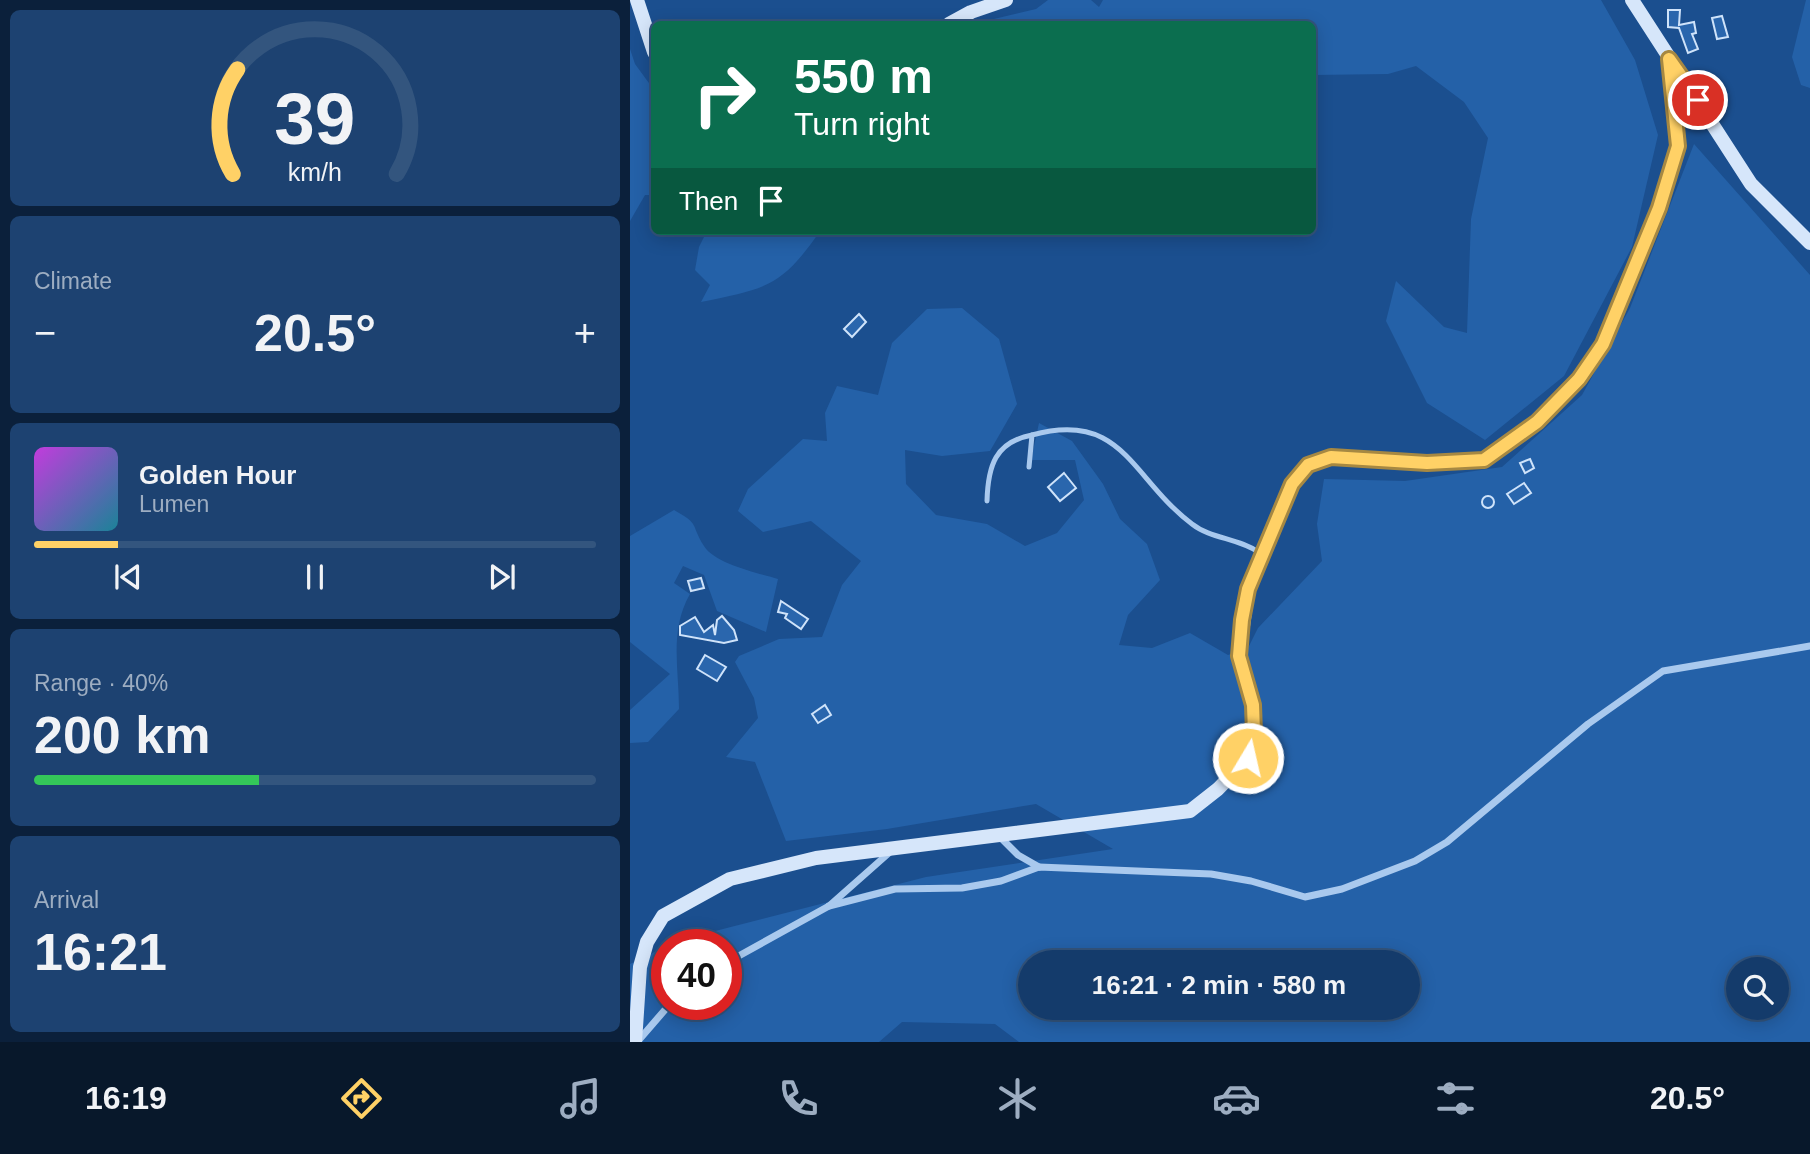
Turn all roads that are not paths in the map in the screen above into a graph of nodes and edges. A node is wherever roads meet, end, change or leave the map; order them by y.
1 (637, 0) edge
2 (1006, 0) edge
3 (1632, 0) edge
4 (954, 21) edge
5 (651, 43) edge
6 (1669, 59) junction
7 (1810, 243) edge
8 (1032, 435) junction
9 (1029, 467) dead end
10 (987, 501) dead end
11 (1263, 554) junction
12 (1810, 646) edge
13 (998, 836) junction
14 (895, 847) junction
15 (1039, 867) junction
16 (829, 906) junction
17 (742, 953) edge
18 (656, 1020) edge
19 (636, 1042) edge

1 - 5 street
2 - 4 street
3 - 6 street
6 - 7 street
6 - 11 street
8 - 9 lane
8 - 10 lane
8 - 11 lane
11 - 13 street
12 - 15 street
13 - 14 street
13 - 15 street
14 - 16 street
14 - 19 street
15 - 16 street
16 - 17 street
18 - 19 street

